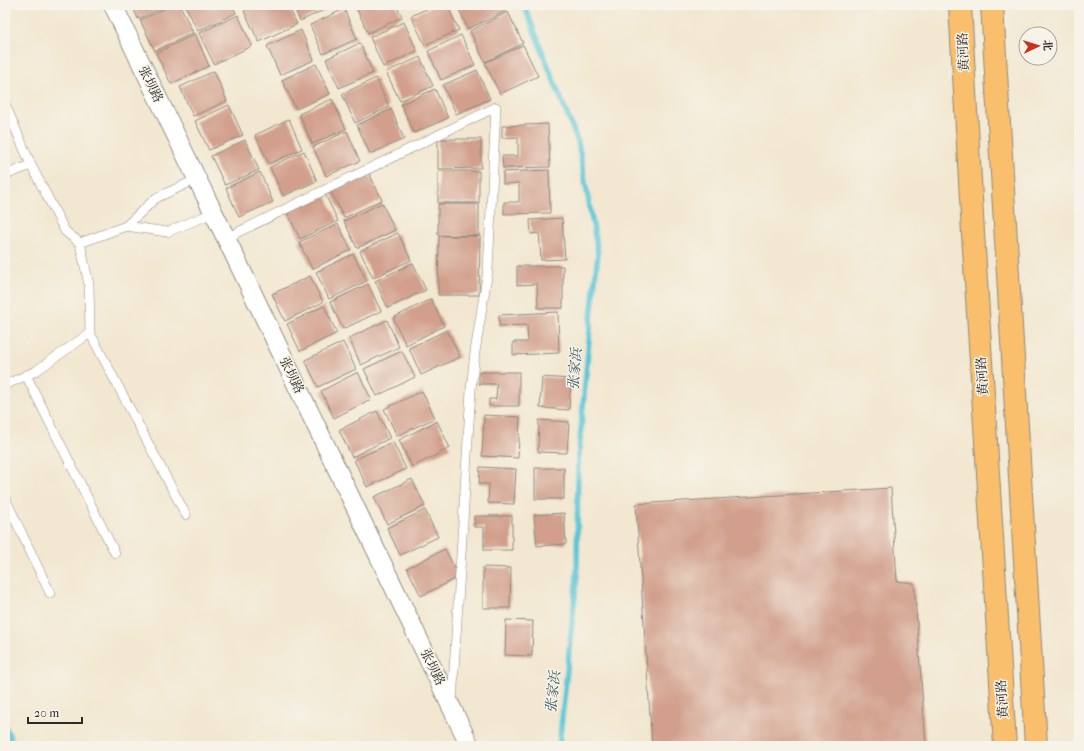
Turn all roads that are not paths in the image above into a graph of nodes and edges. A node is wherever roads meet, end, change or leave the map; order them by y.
1 (113, 5) edge
2 (960, 5) edge
3 (992, 5) edge
4 (5, 104) edge
5 (31, 165) junction
6 (5, 176) edge
7 (197, 179) junction
8 (213, 213) junction
9 (126, 226) junction
10 (226, 238) junction
11 (80, 243) junction
12 (90, 333) junction
13 (26, 376) junction
14 (5, 384) edge
15 (5, 498) edge
16 (186, 514) dead end
17 (115, 553) dead end
18 (50, 593) dead end
19 (452, 707) junction
20 (470, 746) edge
21 (1005, 746) edge
22 (1036, 746) edge

1 - 7 street, 张坝路
2 - 21 main road, 黄河路
3 - 22 main road
4 - 5 lane
5 - 6 lane
5 - 11 lane
7 - 8 street, 张坝路
7 - 9 lane
8 - 9 lane
8 - 10 street, 张坝路
9 - 11 lane
10 - 19 street, 张坝路
10 - 19 lane
11 - 12 lane
12 - 13 lane
12 - 16 lane
13 - 14 lane
13 - 17 lane
15 - 18 lane
19 - 20 street, 张坝路

